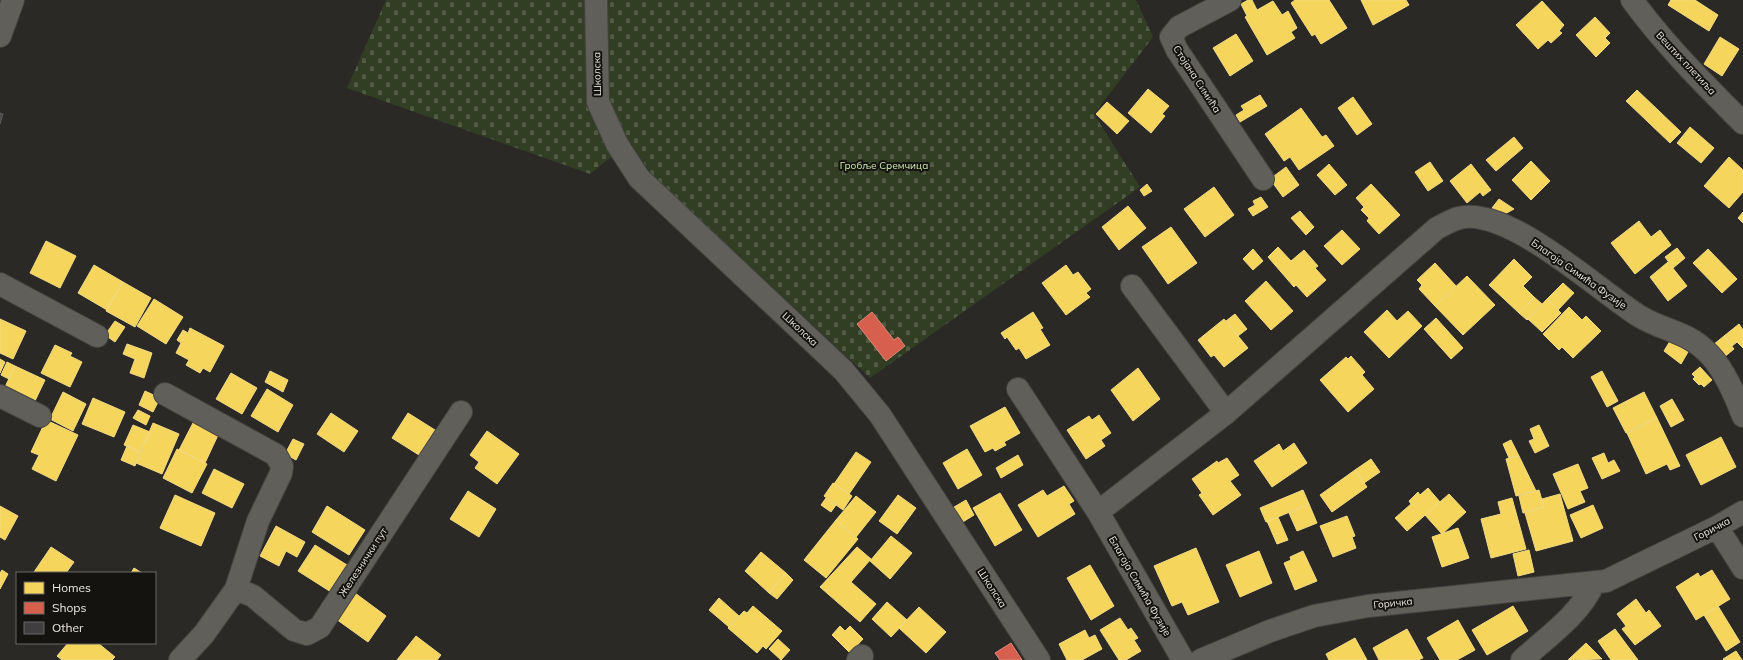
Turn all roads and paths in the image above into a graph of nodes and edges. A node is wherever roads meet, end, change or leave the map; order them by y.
1 (13, 0) edge
2 (596, 0) edge
3 (1230, 0) edge
4 (1632, 0) edge
5 (0, 36) edge
6 (1743, 124) edge
7 (1263, 179) dead end
8 (0, 284) edge
9 (1132, 286) dead end
10 (97, 336) dead end
11 (1018, 389) dead end
12 (165, 394) dead end
13 (0, 396) edge
14 (461, 412) dead end
15 (1226, 413) junction
16 (40, 416) dead end
17 (1743, 416) edge
18 (1098, 512) junction
19 (1743, 512) edge
20 (1717, 527) junction
21 (1743, 568) edge
22 (1594, 583) junction
23 (236, 589) junction
24 (180, 660) edge
25 (1039, 660) edge
26 (1183, 660) edge
27 (1201, 660) edge
28 (1522, 660) edge

1 - 5 street
2 - 25 street, Школска
3 - 7 street, Стојана Симића
4 - 6 street, Вештих плетиља
8 - 10 street
9 - 15 street
11 - 18 street, Благоја Симића Фузије
12 - 23 street
13 - 16 street
14 - 23 street, Железнички пут
15 - 17 street, Благоја Симића Фузије
15 - 18 street, Благоја Симића Фузије
18 - 26 street, Благоја Симића Фузије
19 - 20 street, Горичка
20 - 21 street
20 - 22 street, Горичка
22 - 27 street, Горичка
22 - 28 street
23 - 24 street

